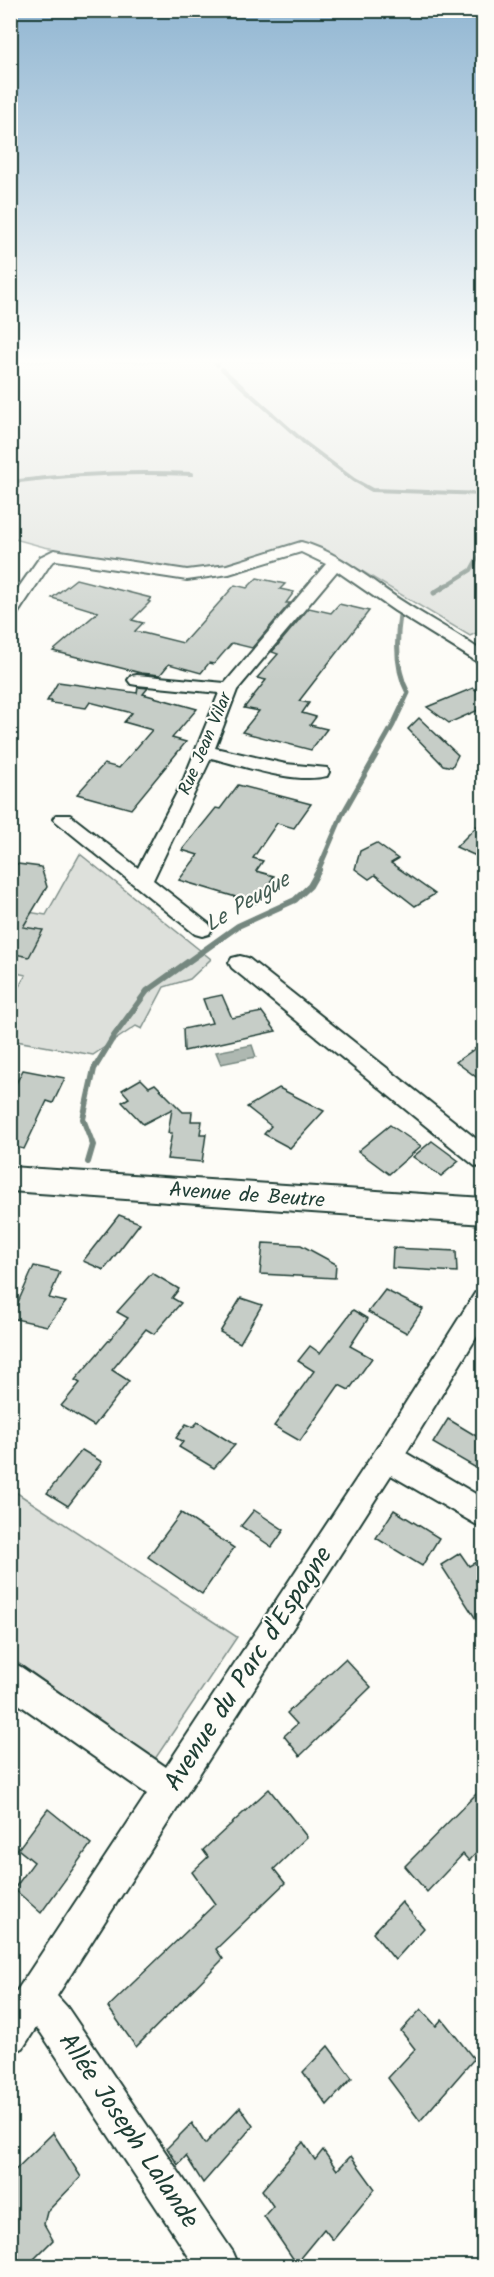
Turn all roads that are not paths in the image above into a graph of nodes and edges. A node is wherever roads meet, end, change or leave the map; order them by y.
1 (334, 564) junction
2 (10, 613) edge
3 (483, 661) edge
4 (138, 680) dead end
5 (228, 689) junction
6 (205, 751) junction
7 (320, 772) dead end
8 (63, 819) dead end
9 (142, 882) junction
10 (202, 929) dead end
11 (240, 963) dead end
12 (483, 1159) edge
13 (10, 1179) edge
14 (483, 1211) edge
15 (483, 1301) edge
16 (387, 1457) junction
17 (483, 1515) edge
18 (10, 1678) edge
19 (170, 1790) junction
20 (34, 1998) junction
21 (10, 2035) edge
22 (219, 2266) edge

1 - 2 street
1 - 3 street
1 - 5 street, Rue Jean Vilar
4 - 5 street
5 - 6 street, Rue Jean Vilar
6 - 7 street
6 - 9 street, Rue Jean Vilar
8 - 9 street
9 - 10 street
11 - 12 street
13 - 14 street, Avenue de Beutre
15 - 16 street, Avenue du Parc d'Espagne
16 - 17 street
16 - 19 street, Avenue du Parc d'Espagne
18 - 19 street
19 - 20 street, Avenue du Parc d'Espagne
20 - 21 street, Avenue du Parc d'Espagne
20 - 22 street, Allée Joseph Lalande

